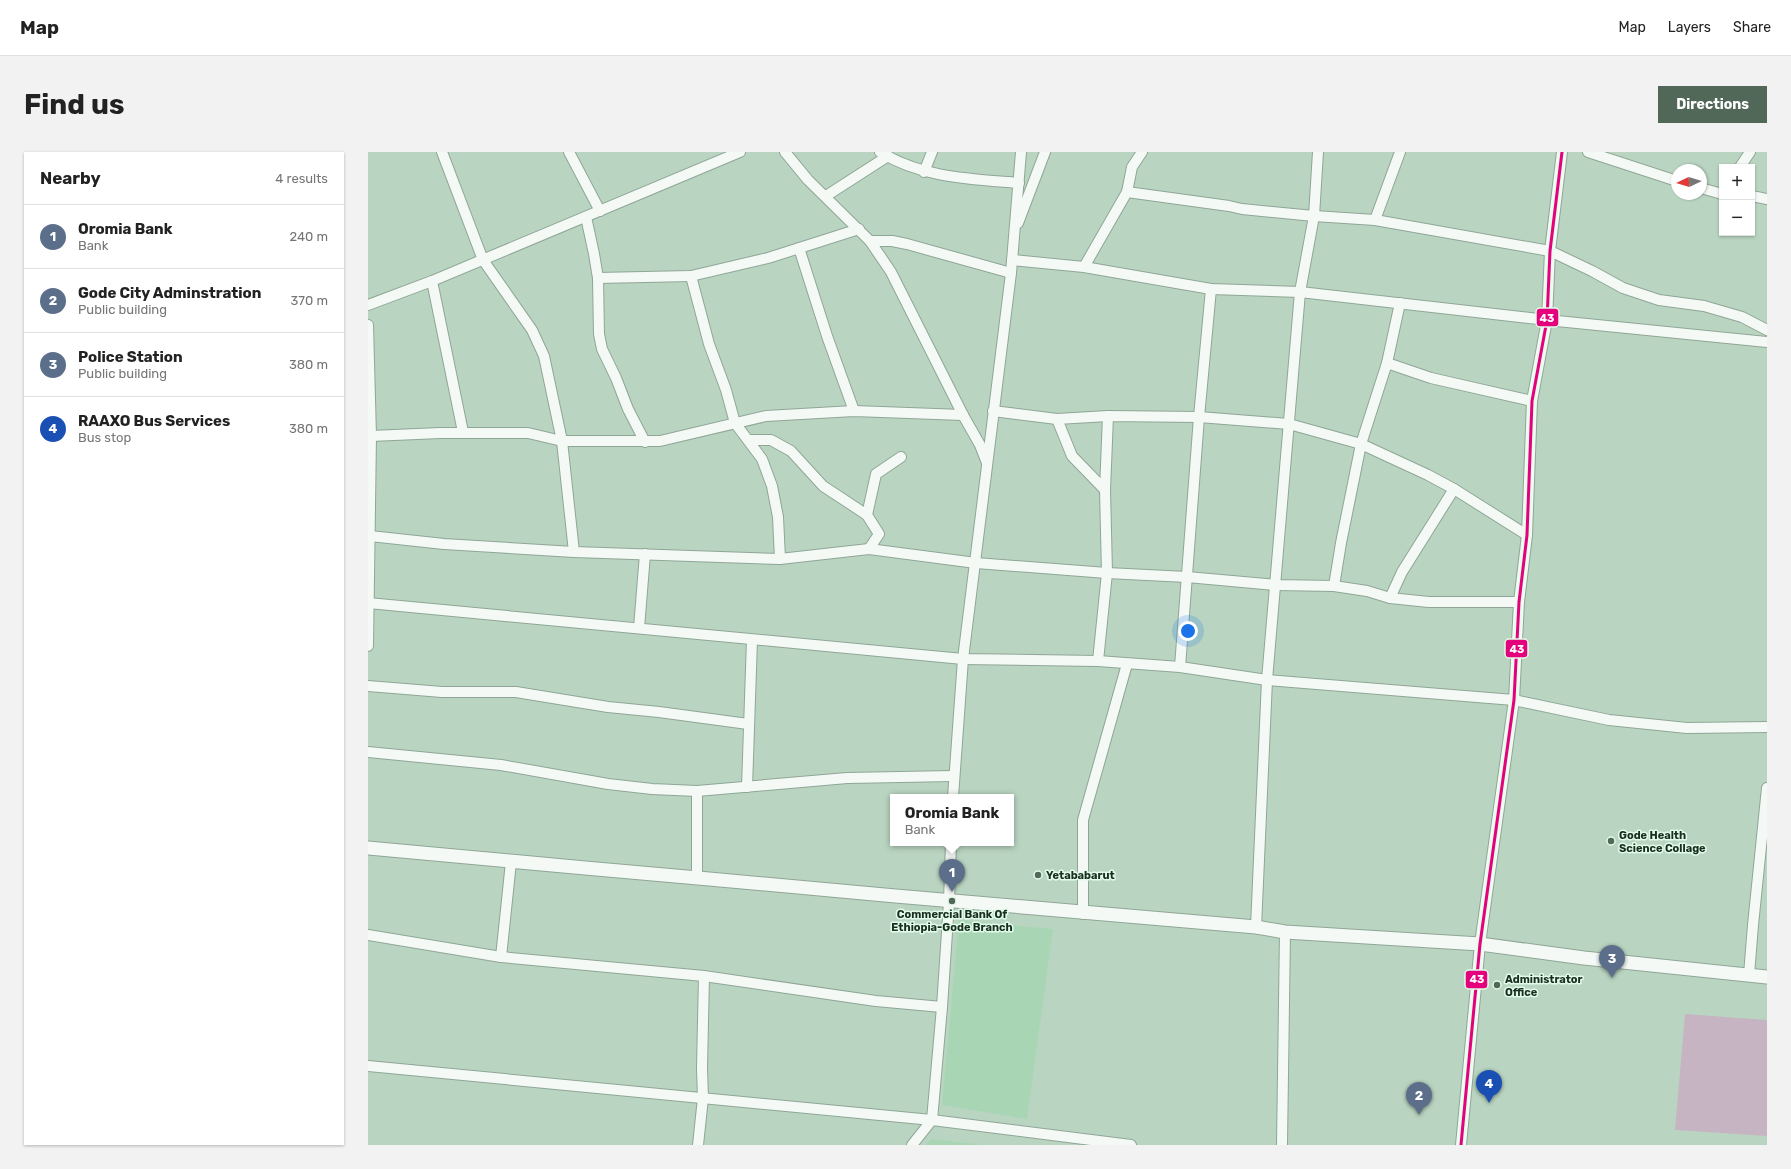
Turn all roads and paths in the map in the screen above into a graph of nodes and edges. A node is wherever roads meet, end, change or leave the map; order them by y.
1 (442, 152) edge
2 (569, 152) edge
3 (740, 152) edge
4 (786, 152) edge
5 (932, 152) edge
6 (1021, 152) edge
7 (1045, 152) edge
8 (1142, 152) edge
9 (1318, 152) edge
10 (1400, 152) edge
11 (1562, 152) edge
12 (1588, 152) edge
13 (1750, 152) edge
14 (884, 154) edge
15 (1742, 164) edge
16 (924, 172) junction
17 (1671, 179) edge
18 (1019, 183) junction
19 (1707, 190) edge
20 (1127, 192) junction
21 (1719, 193) edge
22 (826, 196) junction
23 (1755, 197) edge
24 (1767, 199) edge
25 (600, 211) junction
26 (1314, 216) junction
27 (586, 217) junction
28 (1375, 220) junction
29 (859, 228) junction
30 (1013, 236) junction
31 (870, 241) junction
32 (799, 248) junction
33 (1550, 250) junction
34 (483, 260) junction
35 (1012, 260) junction
36 (1084, 266) junction
37 (1011, 273) junction
38 (691, 276) junction
39 (598, 278) junction
40 (432, 281) junction
41 (1210, 289) junction
42 (1300, 292) junction
43 (1400, 303) junction
44 (368, 305) edge
45 (1547, 320) junction
46 (368, 325) edge
47 (1767, 330) edge
48 (1767, 342) edge
49 (1388, 363) junction
50 (369, 381) edge
51 (1532, 401) junction
52 (854, 411) junction
53 (994, 411) junction
54 (963, 415) junction
55 (1108, 416) junction
56 (1199, 417) junction
57 (1057, 418) junction
58 (735, 423) junction
59 (1289, 424) junction
60 (463, 432) junction
61 (370, 436) junction
62 (562, 440) junction
63 (748, 440) junction
64 (645, 442) junction
65 (1361, 444) junction
66 (901, 457) dead end
67 (988, 467) junction
68 (369, 478) edge
69 (1454, 489) junction
70 (1105, 490) junction
71 (868, 515) junction
72 (1527, 535) junction
73 (370, 536) junction
74 (869, 549) junction
75 (574, 552) junction
76 (645, 554) junction
77 (780, 559) junction
78 (976, 563) junction
79 (1107, 573) junction
80 (1187, 577) junction
81 (1276, 585) junction
82 (1334, 586) junction
83 (1390, 598) junction
84 (1519, 602) junction
85 (368, 603) edge
86 (639, 628) junction
87 (752, 640) junction
88 (368, 646) edge
89 (964, 659) junction
90 (1098, 661) junction
91 (1128, 664) junction
92 (1180, 667) junction
93 (1267, 680) junction
94 (368, 686) edge
95 (1514, 700) junction
96 (748, 724) junction
97 (1767, 727) edge
98 (368, 752) edge
99 (953, 776) junction
100 (747, 787) junction
101 (1767, 788) edge
102 (697, 791) junction
103 (953, 794) edge
104 (951, 846) edge
105 (368, 848) edge
106 (511, 862) junction
107 (697, 878) junction
108 (949, 902) junction
109 (1083, 914) junction
110 (1256, 927) junction
111 (1285, 932) junction
112 (368, 935) edge
113 (1480, 944) junction
114 (501, 957) junction
115 (1749, 975) junction
116 (704, 976) junction
117 (1767, 977) edge
118 (942, 1007) junction
119 (368, 1066) edge
120 (703, 1098) junction
121 (932, 1120) junction
122 (698, 1145) edge
123 (912, 1145) edge
124 (1131, 1145) edge
125 (1282, 1145) edge
126 (1461, 1145) edge

1 - 34 street
2 - 25 street
3 - 25 street
4 - 22 street
5 - 16 street
6 - 18 street
7 - 30 street
8 - 20 street
9 - 26 street
10 - 28 street
11 - 33 street
12 - 17 street
13 - 15 street
14 - 16 street
14 - 22 street
16 - 18 street
18 - 30 street
19 - 21 street
20 - 26 street
20 - 36 street
22 - 29 street
23 - 24 street
25 - 27 street
26 - 28 street
26 - 42 street
27 - 34 street
27 - 39 street
28 - 33 street
29 - 31 street
29 - 32 street
30 - 35 street
31 - 37 street
31 - 54 street
32 - 38 street
32 - 52 street
33 - 45 street
33 - 47 street
34 - 40 street
34 - 62 street
35 - 36 street
35 - 37 street
36 - 41 street
37 - 53 street
38 - 39 street
38 - 58 street
39 - 64 street
40 - 44 street
40 - 60 street
41 - 42 street
41 - 56 street
42 - 43 street
42 - 59 street
43 - 45 street
43 - 49 street
45 - 48 street
45 - 51 street
46 - 50 street
49 - 51 street
49 - 65 street
50 - 61 street
51 - 72 street
52 - 54 street
52 - 58 street
53 - 57 street
53 - 67 street
54 - 67 street
55 - 56 street
55 - 57 street
55 - 70 street
56 - 59 street
56 - 80 street
57 - 70 street
58 - 63 street
58 - 64 street
59 - 65 street
59 - 81 street
60 - 61 street
60 - 62 street
61 - 68 street
62 - 64 street
62 - 75 street
63 - 71 street
63 - 77 street
65 - 69 street
65 - 82 street
66 - 71 street
67 - 78 street
68 - 73 street
69 - 72 street
69 - 83 street
70 - 79 street
71 - 74 street
72 - 84 street
73 - 75 street
73 - 85 street
74 - 77 street
74 - 78 street
75 - 76 street
76 - 77 street
76 - 86 street
78 - 79 street
78 - 89 street
79 - 80 street
79 - 90 street
80 - 81 street
80 - 92 street
81 - 82 street
81 - 93 street
82 - 83 street
83 - 84 street
84 - 95 street
85 - 86 street
85 - 88 street
86 - 87 street
87 - 89 street
87 - 96 street
89 - 90 street
89 - 99 street
90 - 91 street
91 - 92 street
91 - 109 street
92 - 93 street
93 - 95 street
93 - 110 street
94 - 96 street
95 - 97 street
95 - 113 street
96 - 100 street
98 - 102 street
99 - 100 street
99 - 103 street
100 - 102 street
101 - 115 street
102 - 107 street
104 - 108 street
105 - 106 street
106 - 107 street
106 - 114 street
107 - 108 street
108 - 109 street
108 - 118 street
109 - 110 street
110 - 111 street
111 - 113 street
111 - 125 street
112 - 114 street
113 - 115 street
113 - 126 street
114 - 116 street
115 - 117 street
116 - 118 street
116 - 120 street
118 - 121 street
119 - 120 street
120 - 121 street
120 - 122 street
121 - 123 street
121 - 124 street

